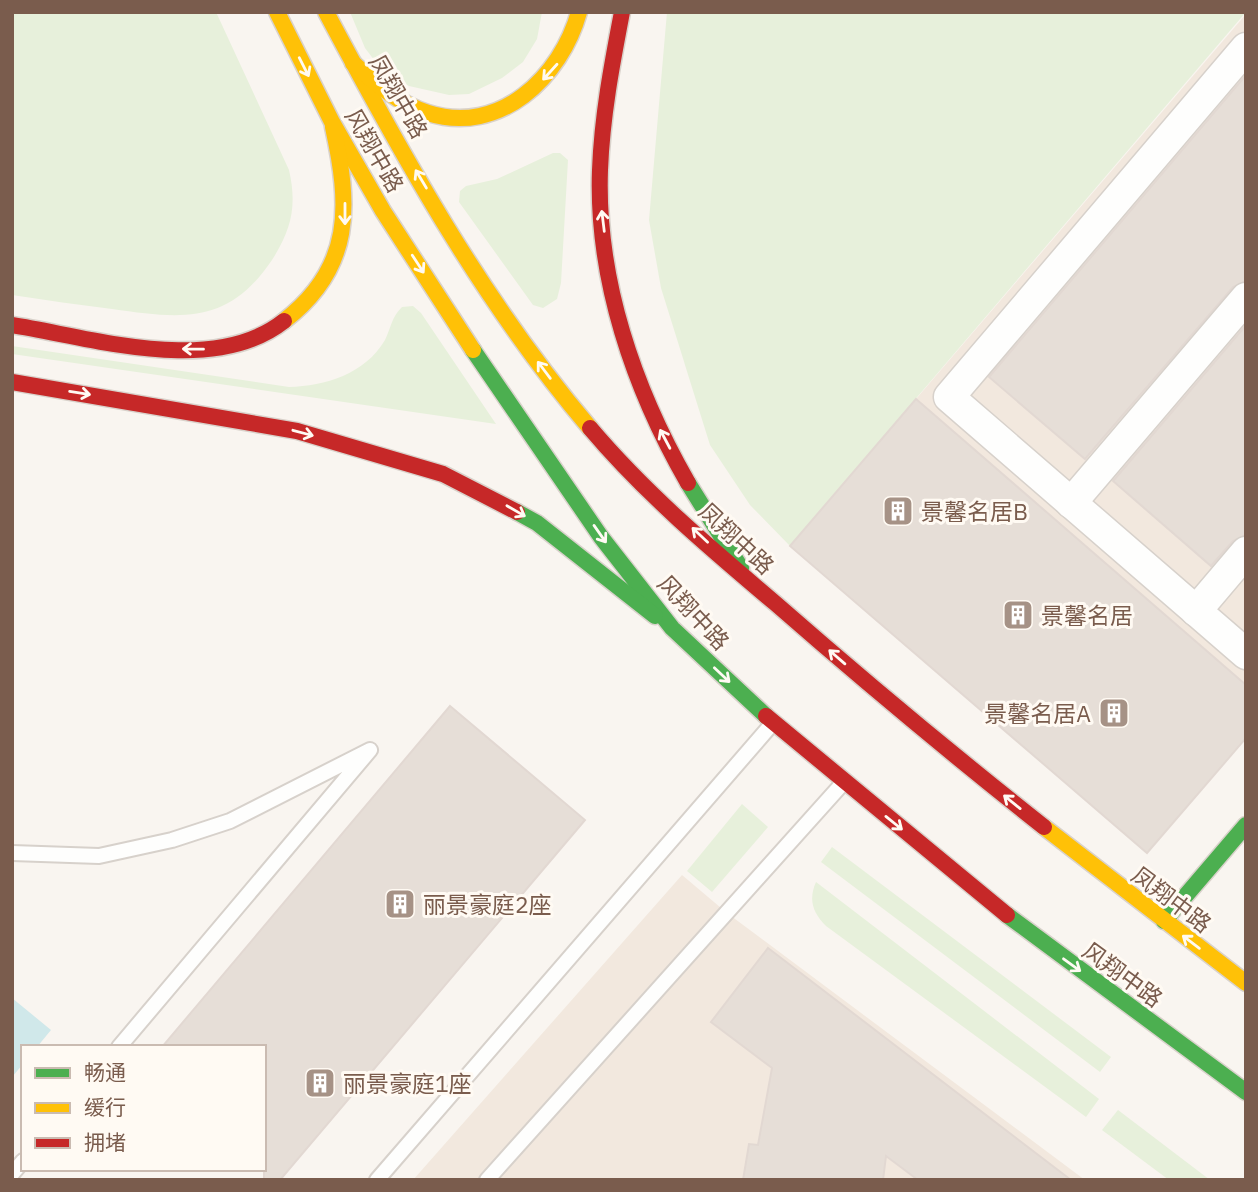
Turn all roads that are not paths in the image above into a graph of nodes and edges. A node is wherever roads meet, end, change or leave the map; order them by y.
1 (277, 12) edge
2 (326, 12) edge
3 (579, 12) edge
4 (622, 12) edge
5 (1246, 48) edge
6 (352, 62) junction
7 (332, 122) junction
8 (1246, 298) edge
9 (12, 325) edge
10 (12, 383) edge
11 (1072, 503) junction
12 (1246, 552) edge
13 (750, 582) junction
14 (1196, 611) junction
15 (672, 628) junction
16 (1246, 654) edge
17 (773, 723) junction
18 (844, 782) junction
19 (1246, 825) edge
20 (12, 853) edge
21 (1164, 921) junction
22 (1246, 983) edge
23 (121, 1045) edge
24 (1246, 1092) edge
25 (377, 1180) edge
26 (487, 1180) edge

1 -> 7 main road, 风翔中路
2 - 6 main road, 凤翔中路
3 -> 6 main road
13 -> 4 main road
5 - 11 street
13 -> 6 main road, 凤翔中路
7 -> 9 main road
7 -> 15 main road, 风翔中路
8 - 11 street
10 -> 15 main road
11 - 14 street
12 - 14 street
21 -> 13 main road, 凤翔中路
14 - 16 street
15 -> 17 main road, 风翔中路
17 - 18 main road, 风翔中路
17 - 25 lane
18 -> 24 main road, 风翔中路
18 - 26 lane
19 - 21 main road
20 - 23 lane
22 -> 21 main road, 凤翔中路

